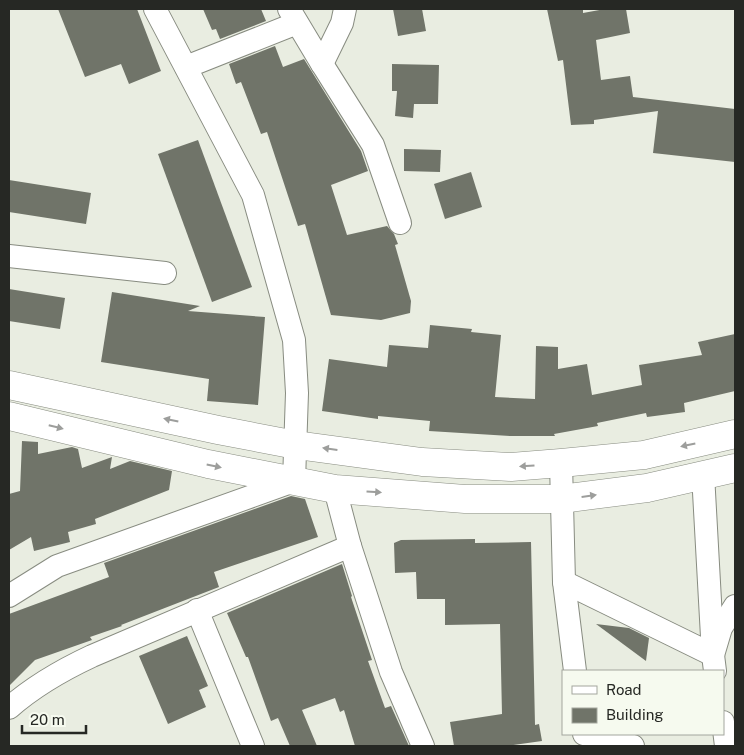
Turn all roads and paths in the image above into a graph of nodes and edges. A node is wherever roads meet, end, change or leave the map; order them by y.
1 (155, 9) edge
2 (345, 9) edge
3 (293, 16) edge
4 (322, 64) junction
5 (186, 67) junction
6 (400, 223) dead end
7 (9, 256) edge
8 (165, 273) dead end
9 (9, 386) edge
10 (9, 416) edge
11 (735, 434) edge
12 (296, 445) junction
13 (561, 463) junction
14 (735, 468) edge
15 (703, 474) junction
16 (294, 482) junction
17 (335, 489) junction
18 (561, 500) junction
19 (350, 546) junction
20 (564, 582) junction
21 (9, 596) edge
22 (735, 606) edge
23 (197, 610) junction
24 (714, 663) edge
25 (575, 670) edge
26 (9, 708) edge
27 (724, 730) edge
28 (588, 735) edge
29 (253, 746) edge
30 (423, 746) edge
31 (633, 746) edge
32 (726, 746) edge

1 - 5 street
2 - 4 street
3 - 4 street
3 - 5 street
4 - 6 street
5 - 12 street
7 - 8 street
12 -> 9 main road
10 -> 16 main road
11 -> 13 main road
13 -> 12 main road
12 - 16 street
13 - 18 street
14 - 15 main road
18 -> 15 main road
15 - 24 street
16 - 17 main road
16 - 21 street
17 -> 18 main road
17 - 19 street
18 - 20 street
19 - 23 street
19 - 30 street
20 - 24 street
20 - 25 street
22 - 24 street
23 - 26 street
23 - 29 street
27 - 32 street
28 - 31 street

